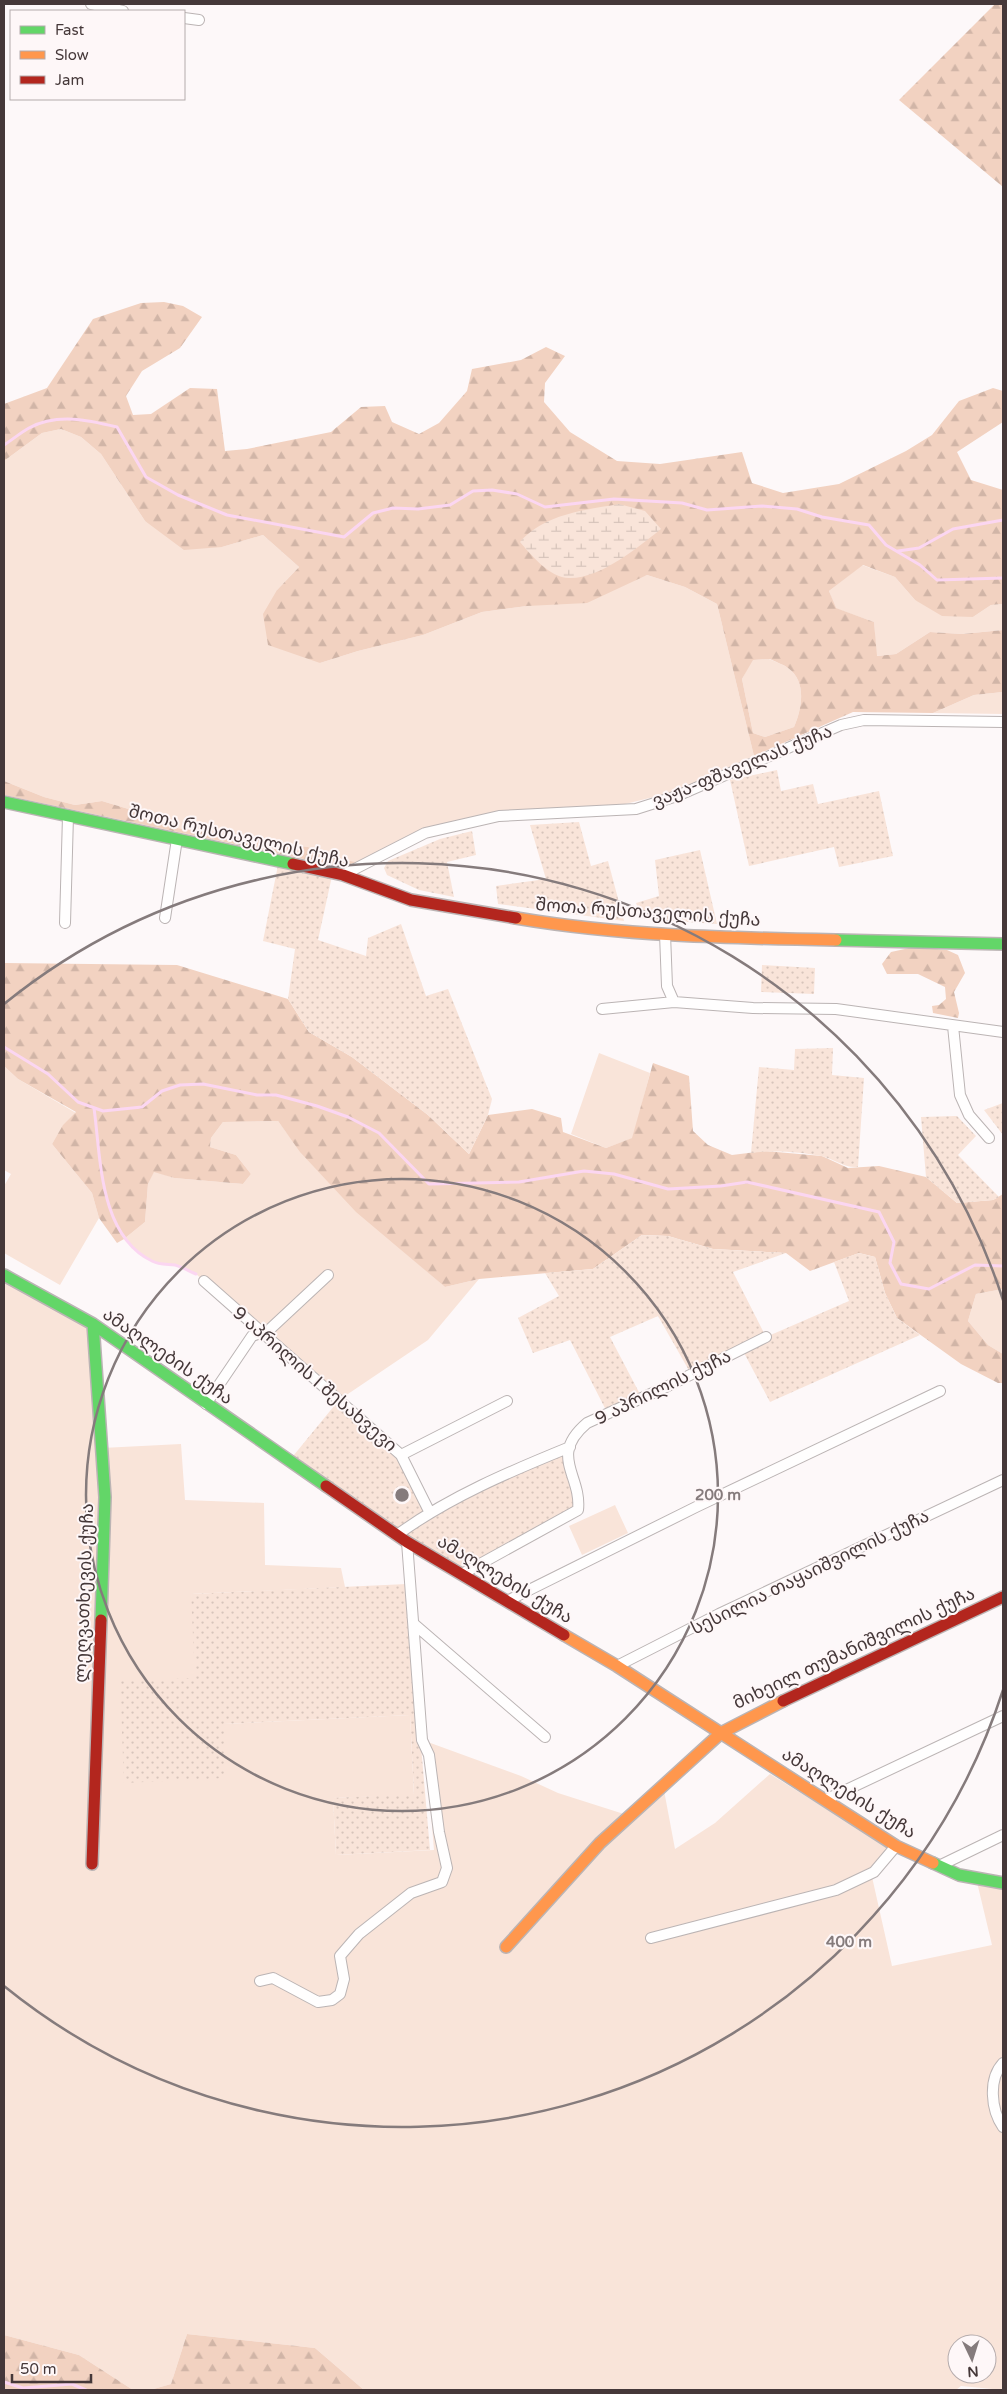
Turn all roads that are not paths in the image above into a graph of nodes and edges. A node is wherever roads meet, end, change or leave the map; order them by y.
1 (91, 4) edge
2 (118, 10) edge
3 (185, 18) edge
4 (199, 20) dead end
5 (1003, 722) edge
6 (4, 802) edge
7 (68, 816) junction
8 (177, 839) junction
9 (343, 875) junction
10 (166, 918) dead end
11 (65, 923) dead end
12 (666, 934) junction
13 (1003, 944) edge
14 (674, 1002) junction
15 (602, 1009) dead end
16 (953, 1026) junction
17 (1003, 1032) edge
18 (989, 1138) dead end
19 (4, 1275) edge
20 (328, 1275) dead end
21 (204, 1281) dead end
22 (93, 1324) junction
23 (262, 1332) junction
24 (766, 1337) dead end
25 (940, 1391) dead end
26 (508, 1401) dead end
27 (206, 1404) junction
28 (570, 1447) junction
29 (401, 1455) junction
30 (1003, 1480) edge
31 (430, 1513) junction
32 (397, 1535) junction
33 (407, 1542) junction
34 (462, 1574) junction
35 (1003, 1597) edge
36 (507, 1601) junction
37 (414, 1624) junction
38 (617, 1666) junction
39 (1003, 1716) edge
40 (721, 1733) junction
41 (545, 1737) dead end
42 (825, 1800) junction
43 (1003, 1834) edge
44 (896, 1846) junction
45 (92, 1864) dead end
46 (939, 1866) junction
47 (1003, 1883) edge
48 (651, 1938) dead end
49 (506, 1947) dead end
50 (260, 1981) dead end
51 (1003, 2063) edge
52 (1003, 2127) edge

1 - 2 street
3 - 4 street
5 - 9 street, ვაჟა-ფშაველას ქუჩა
6 - 7 street, შოთა რუსთაველის ქუჩა
7 - 8 street, შოთა რუსთაველის ქუჩა
7 - 11 street
8 - 9 street, შოთა რუსთაველის ქუჩა
8 - 10 street
9 - 12 street, შოთა რუსთაველის ქუჩა
12 - 13 street, შოთა რუსთაველის ქუჩა
12 - 14 street
14 - 15 street
14 - 16 street
16 - 17 street
16 - 18 street
19 - 22 street, ამაღლების ქუჩა
20 - 23 street
21 - 23 street, 9 აპრილის I შესახვევი
22 - 27 street, ამაღლების ქუჩა
22 - 45 street, ლეღვათხევის ქუჩა
23 - 27 street
23 - 29 street, 9 აპრილის I შესახვევი
24 - 28 street, 9 აპრილის ქუჩა
25 - 36 street
26 - 29 street
27 - 32 street, ამაღლების ქუჩა
28 - 31 street
28 - 34 street
29 - 31 street, 9 აპრილის I შესახვევი
30 - 38 street, სესილია თაყაიშვილის ქუჩა
31 - 32 street
32 - 33 street, ამაღლების ქუჩა
33 - 34 street, ამაღლების ქუჩა
33 - 37 street
34 - 36 street, ამაღლების ქუჩა
35 - 40 street, მიხეილ თუმანიშვილის ქუჩა
36 - 38 street, ამაღლების ქუჩა
37 - 41 street
37 - 50 street
38 - 40 street, ამაღლების ქუჩა
39 - 42 street
40 - 42 street, ამაღლების ქუჩა
40 - 49 street, მიხეილ თუმანიშვილის ქუჩა
42 - 44 street, ამაღლების ქუჩა
43 - 46 street
44 - 46 street, ამაღლების ქუჩა
44 - 48 street
46 - 47 street, ამაღლების ქუჩა
51 - 52 street

